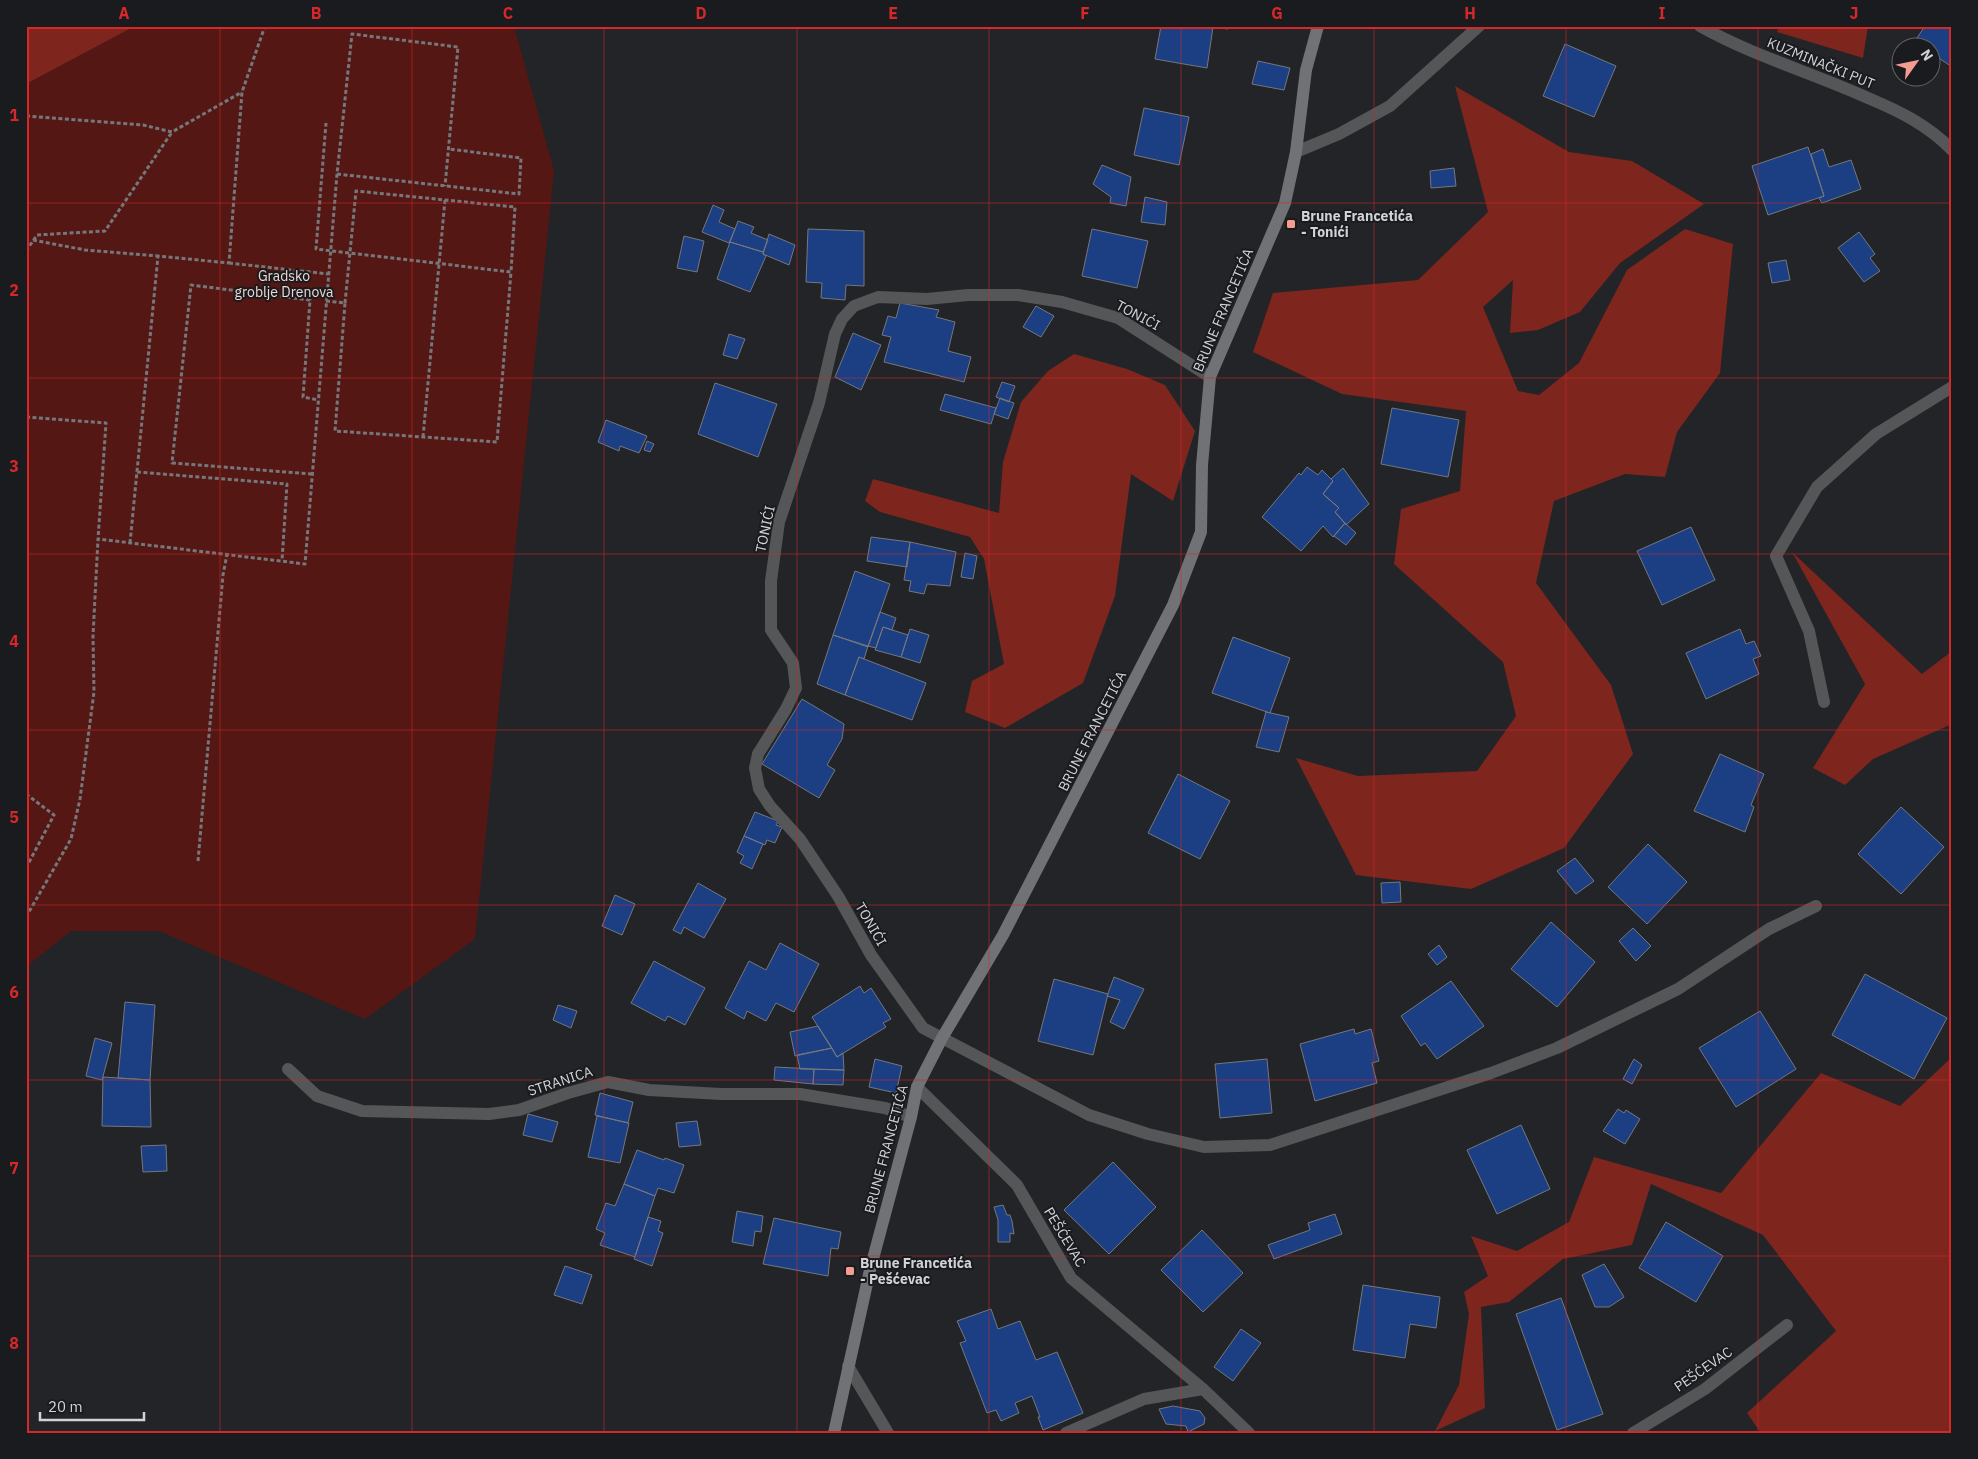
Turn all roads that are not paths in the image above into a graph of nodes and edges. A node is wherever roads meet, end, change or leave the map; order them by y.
1 (1318, 26) edge
2 (1479, 26) edge
3 (1700, 26) edge
4 (1952, 150) edge
5 (1296, 152) junction
6 (1210, 377) junction
7 (1952, 387) edge
8 (1824, 702) dead end
9 (1816, 906) dead end
10 (942, 1038) junction
11 (288, 1069) dead end
12 (917, 1087) junction
13 (911, 1117) junction
14 (1787, 1325) dead end
15 (848, 1366) junction
16 (1203, 1389) junction
17 (834, 1433) edge
18 (888, 1433) edge
19 (1066, 1433) edge
20 (1249, 1433) edge
21 (1633, 1433) edge

1 - 5 street, BRUNE FRANCETIĆA
2 - 5 street
3 - 4 street, KUZMINAČKI PUT
5 - 6 street, BRUNE FRANCETIĆA
6 - 10 street, BRUNE FRANCETIĆA
6 - 10 street, TONIĆI
7 - 8 street
9 - 10 street, TONIĆI
10 - 12 street, BRUNE FRANCETIĆA
11 - 13 street, STRANICA
12 - 13 street, BRUNE FRANCETIĆA
12 - 16 street, PEŠĆEVAC
13 - 15 street, BRUNE FRANCETIĆA
14 - 21 street, PEŠĆEVAC
15 - 17 street, BRUNE FRANCETIĆA
15 - 18 street
16 - 19 street
16 - 20 street, PEŠĆEVAC

